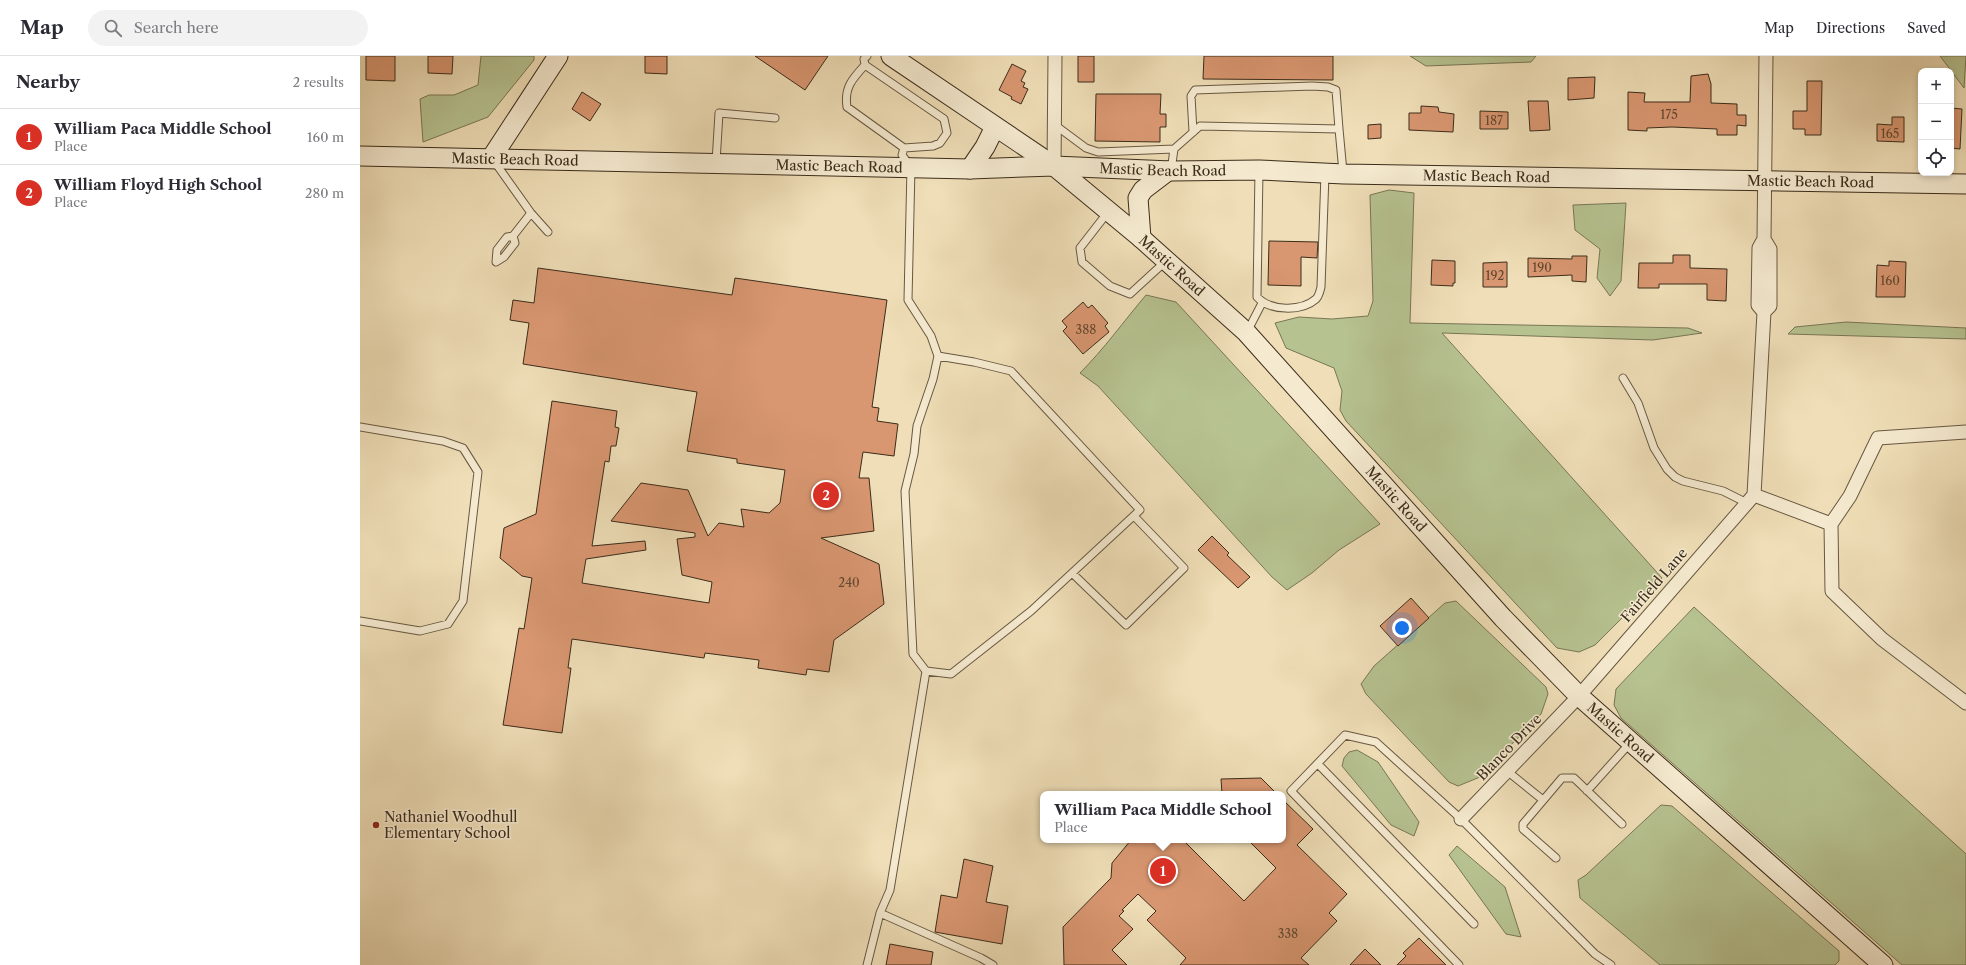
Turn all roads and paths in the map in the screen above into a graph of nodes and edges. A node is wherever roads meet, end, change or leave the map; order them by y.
1 (548, 56) edge
2 (558, 56) edge
3 (866, 56) edge
4 (891, 56) edge
5 (1055, 56) edge
6 (1766, 56) edge
7 (865, 65) junction
8 (542, 80) junction
9 (775, 118) dead end
10 (1055, 125) junction
11 (995, 126) junction
12 (1339, 129) junction
13 (1193, 132) junction
14 (904, 148) junction
15 (1174, 149) junction
16 (360, 156) edge
17 (492, 158) junction
18 (716, 162) junction
19 (1054, 166) junction
20 (911, 167) junction
21 (970, 168) junction
22 (1259, 170) junction
23 (1170, 171) junction
24 (1334, 174) junction
25 (1765, 181) junction
26 (1966, 184) edge
27 (1109, 211) junction
28 (531, 212) junction
29 (548, 232) dead end
30 (513, 236) dead end
31 (1141, 238) junction
32 (1166, 261) junction
33 (1262, 303) junction
34 (1246, 332) junction
35 (938, 356) junction
36 (1623, 378) dead end
37 (360, 427) edge
38 (1966, 432) edge
39 (1750, 499) junction
40 (1134, 516) junction
41 (1830, 524) junction
42 (1072, 573) junction
43 (360, 621) edge
44 (926, 671) junction
45 (1579, 696) junction
46 (1966, 703) edge
47 (1631, 742) junction
48 (1318, 764) junction
49 (1507, 771) junction
50 (1587, 791) junction
51 (1543, 800) junction
52 (1461, 819) junction
53 (1622, 824) dead end
54 (1556, 858) dead end
55 (880, 913) junction
56 (1474, 924) dead end
57 (867, 965) edge
58 (993, 965) edge
59 (1459, 965) edge
60 (1611, 965) edge
61 (1883, 965) edge

1 - 8 street
2 - 8 street
3 - 7 lane
4 - 11 street, Mastic Road
5 - 10 street
6 - 25 street
7 - 14 lane
7 - 14 lane
8 - 17 street
9 - 18 lane
10 - 15 lane
10 - 19 street
11 - 19 street, Mastic Road
11 - 21 street
12 - 13 lane
12 - 13 lane
12 - 24 lane
13 - 15 lane
14 - 20 lane
15 - 23 lane
16 - 17 street, Mastic Beach Road
17 - 18 street, Mastic Beach Road
17 - 28 lane
18 - 20 street, Mastic Beach Road
19 - 21 street, Mastic Beach Road
19 - 23 street, Mastic Beach Road
19 - 27 street, Mastic Road
20 - 21 street, Mastic Beach Road
20 - 35 lane
22 - 23 street, Mastic Beach Road
22 - 24 street, Mastic Beach Road
22 - 33 lane
23 - 31 street
24 - 25 street, Mastic Beach Road
24 - 33 lane
25 - 26 street, Mastic Beach Road
25 - 39 street
27 - 31 street, Mastic Road
27 - 32 lane
28 - 29 lane
28 - 30 lane
31 - 32 street, Mastic Road
32 - 34 street, Mastic Road
33 - 34 lane
34 - 45 street, Mastic Road
35 - 40 lane
35 - 44 lane
36 - 39 lane
37 - 43 lane
38 - 41 street
39 - 41 street
39 - 45 street, Fairfield Lane
40 - 42 lane
40 - 42 lane
41 - 46 street
42 - 44 lane
44 - 55 lane
45 - 47 street, Mastic Road
45 - 49 street, Blanco Drive
47 - 50 lane
47 - 61 street, Mastic Road
48 - 52 lane
48 - 56 lane
48 - 59 lane
49 - 51 lane
49 - 52 street, Blanco Drive
50 - 51 lane
50 - 53 lane
51 - 54 lane
52 - 60 lane
55 - 57 lane
55 - 58 lane

